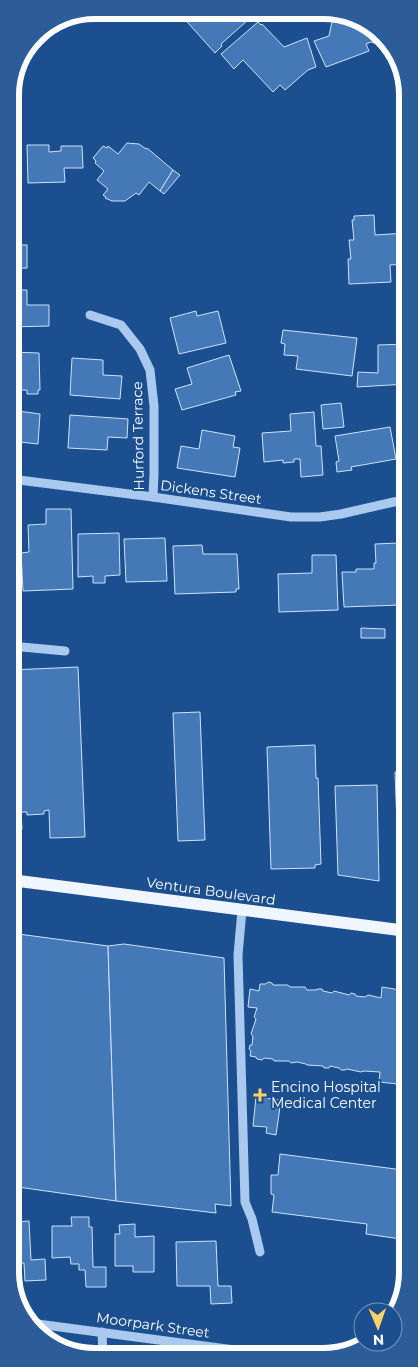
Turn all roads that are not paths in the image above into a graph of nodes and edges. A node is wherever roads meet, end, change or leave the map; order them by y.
1 (90, 315) dead end
2 (19, 480) edge
3 (153, 497) junction
4 (399, 501) edge
5 (19, 647) edge
6 (65, 651) dead end
7 (19, 881) edge
8 (242, 910) junction
9 (399, 930) edge
10 (260, 1252) dead end
11 (39, 1324) edge
12 (102, 1332) junction
13 (103, 1348) edge
14 (220, 1348) edge

1 - 3 street, Hurford Terrace
2 - 3 street, Dickens Street
3 - 4 street, Dickens Street
5 - 6 street
7 - 8 main road, Ventura Boulevard
8 - 9 main road, Ventura Boulevard
8 - 10 street
11 - 12 street, Moorpark Street
12 - 13 street
12 - 14 street, Moorpark Street

